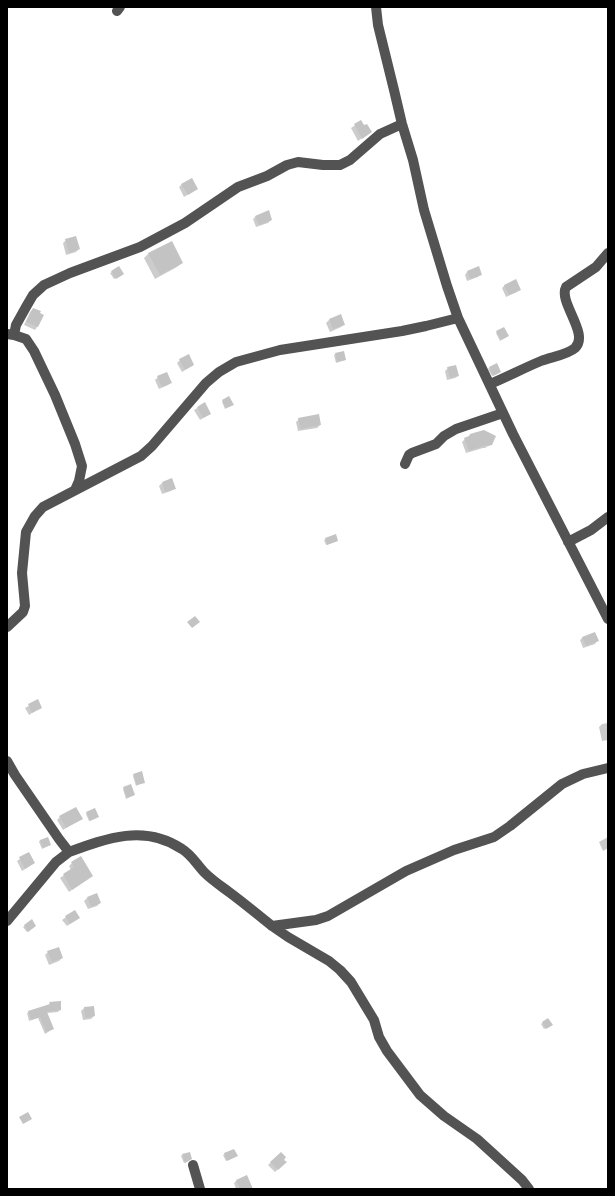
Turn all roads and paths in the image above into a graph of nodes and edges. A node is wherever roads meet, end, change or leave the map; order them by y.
1 (376, 7) edge
2 (402, 124) junction
3 (608, 253) edge
4 (458, 318) junction
5 (11, 334) edge
6 (490, 384) junction
7 (503, 413) junction
8 (405, 464) dead end
9 (75, 490) junction
10 (608, 517) edge
11 (568, 542) junction
12 (608, 619) edge
13 (7, 627) edge
14 (7, 761) edge
15 (608, 768) edge
16 (69, 852) junction
17 (7, 921) edge
18 (272, 926) junction
19 (194, 1164) dead end
20 (200, 1189) edge
21 (529, 1189) edge

1 - 2 street
2 - 4 street
2 - 5 street
3 - 6 street
4 - 6 street
4 - 9 street
5 - 9 street
6 - 7 street
7 - 8 street
7 - 11 street
9 - 13 street
10 - 11 street
11 - 12 street
14 - 16 street
15 - 18 street
16 - 17 street
16 - 18 street
18 - 21 street
19 - 20 street

